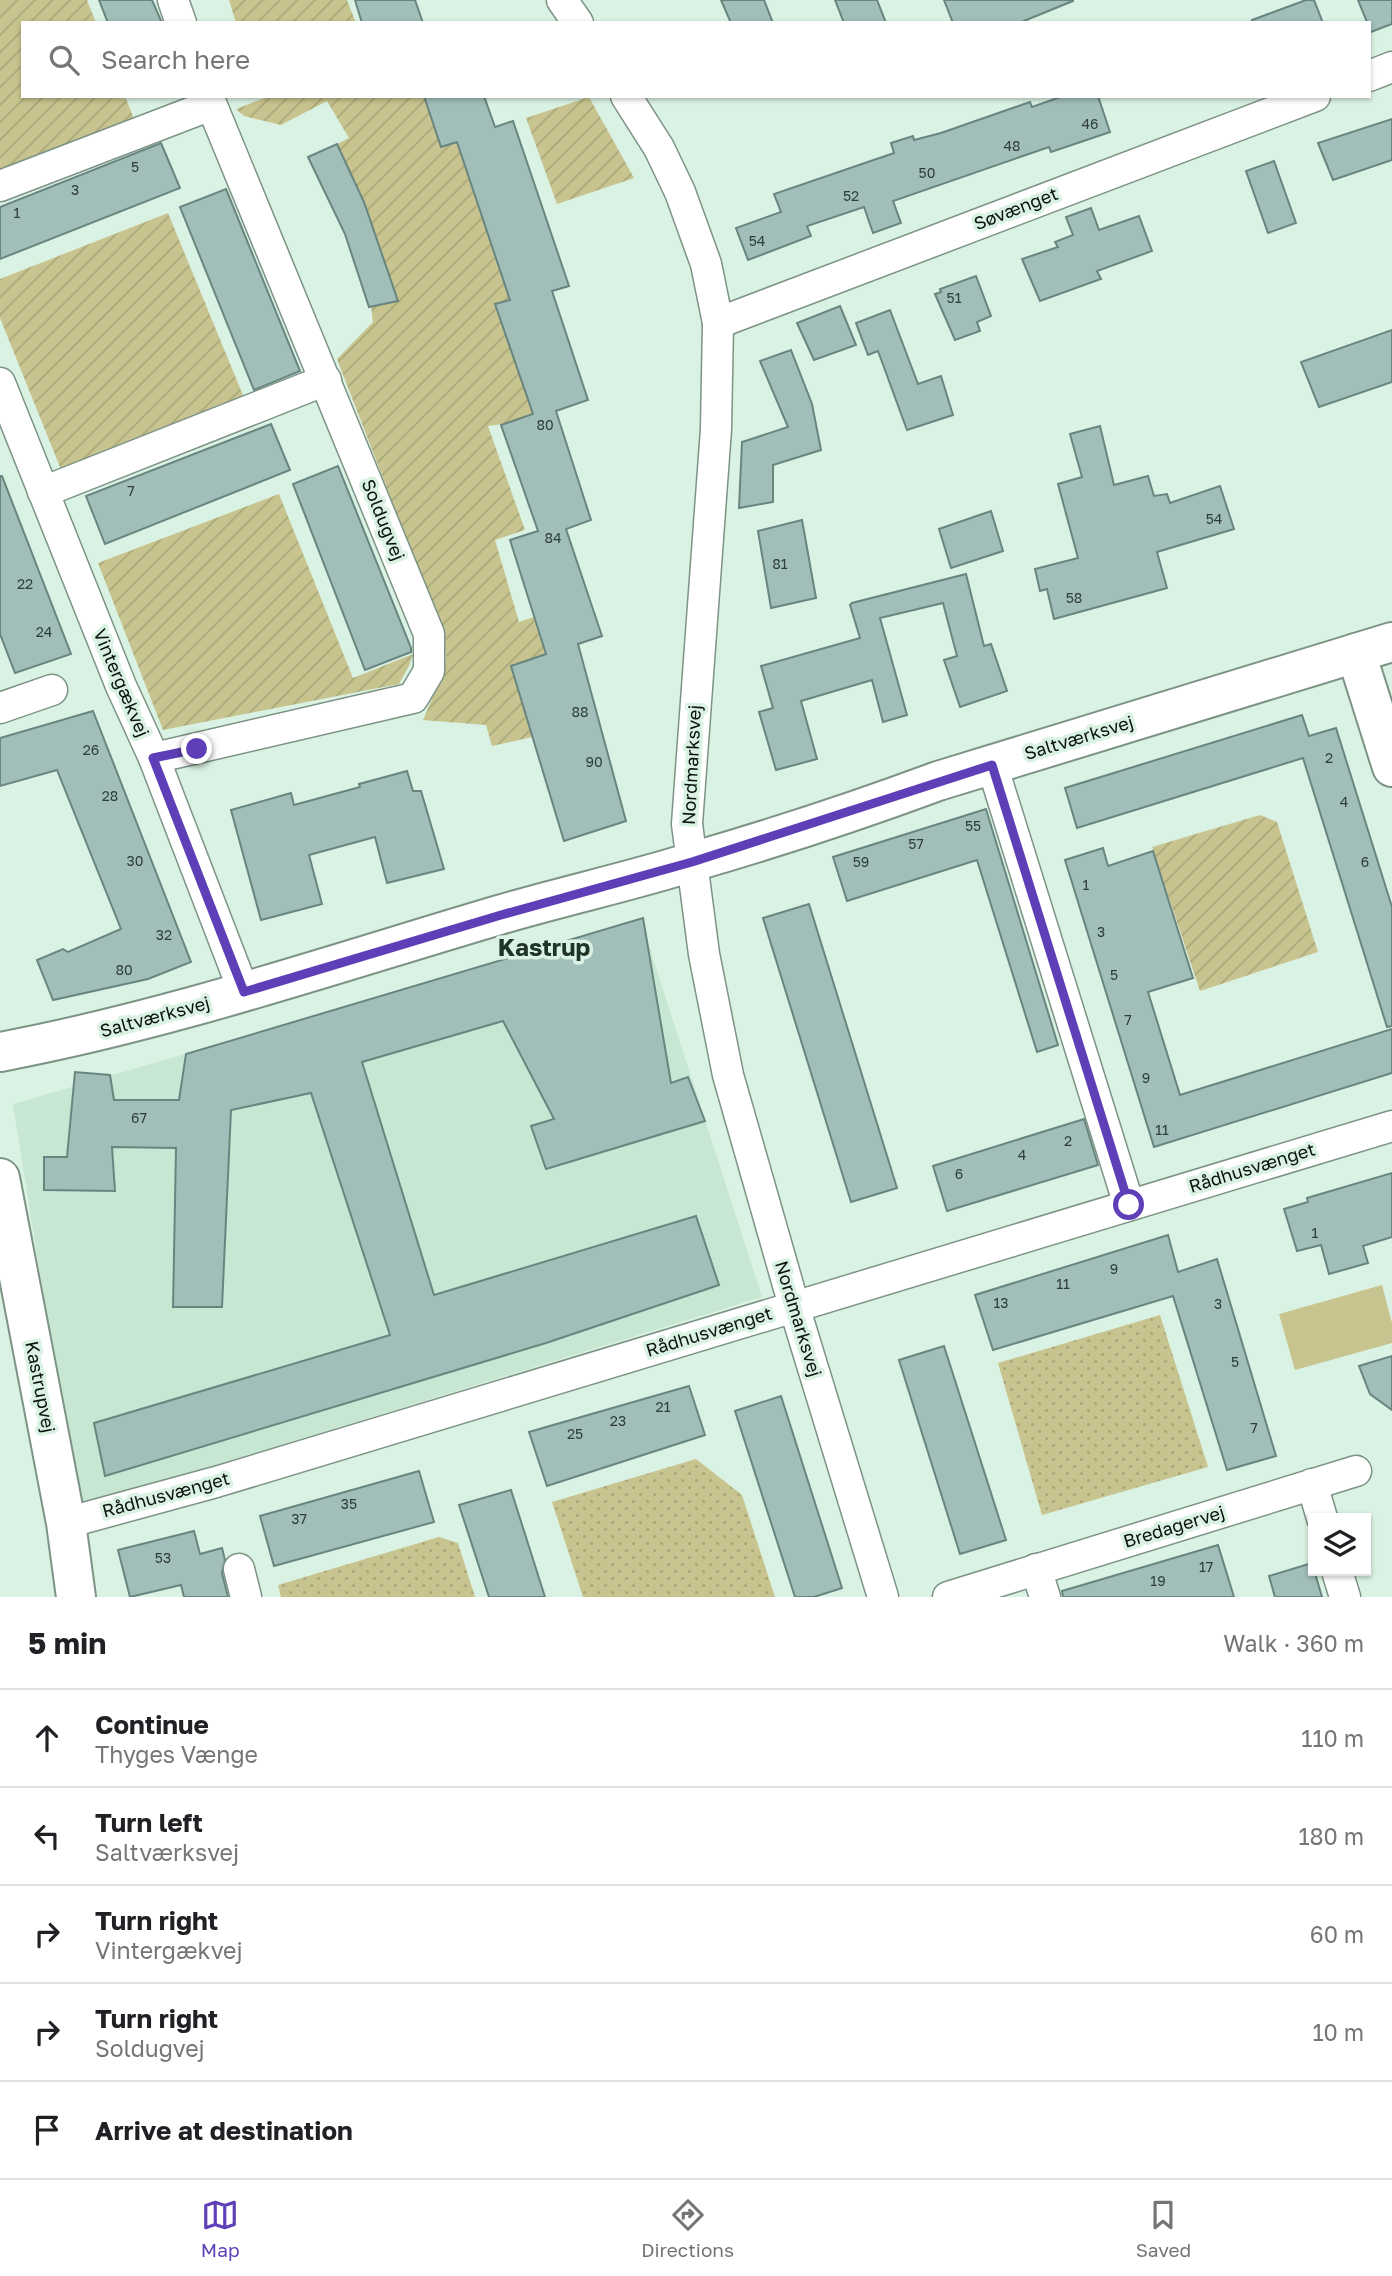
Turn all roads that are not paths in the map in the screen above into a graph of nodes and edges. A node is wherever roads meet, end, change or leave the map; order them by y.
1 (173, 0) edge
2 (562, 0) edge
3 (180, 21) edge
4 (577, 21) edge
5 (1392, 67) edge
6 (1371, 75) edge
7 (627, 98) edge
8 (1310, 98) edge
9 (210, 101) edge
10 (0, 186) edge
11 (718, 323) junction
12 (326, 380) junction
13 (0, 383) edge
14 (43, 492) junction
15 (1392, 642) edge
16 (1356, 653) junction
17 (52, 690) dead end
18 (0, 708) edge
19 (153, 758) junction
20 (992, 765) junction
21 (1392, 767) edge
22 (692, 862) junction
23 (244, 992) junction
24 (0, 1052) edge
25 (1392, 1126) edge
26 (0, 1178) edge
27 (1129, 1205) junction
28 (794, 1306) junction
29 (1356, 1471) dead end
30 (1312, 1484) junction
31 (1321, 1513) edge
32 (66, 1522) junction
33 (1339, 1576) edge
34 (1041, 1583) edge
35 (76, 1597) edge
36 (883, 1597) edge
37 (948, 1597) edge
38 (1345, 1597) edge

1 - 3 street
2 - 4 street
5 - 6 street
7 - 11 street, Nordmarksvej
8 - 11 street, Søvænget
9 - 10 street
9 - 12 street, Soldugvej
11 - 22 street, Nordmarksvej
12 - 14 street
12 - 19 street, Soldugvej
13 - 14 street, Vintergækvej
14 - 19 street, Vintergækvej
15 - 16 street, Saltværksvej
16 - 20 street, Saltværksvej
16 - 21 street
17 - 18 street
19 - 23 street, Vintergækvej
20 - 22 street, Saltværksvej
20 - 27 street
22 - 23 street, Saltværksvej
22 - 28 street, Nordmarksvej
23 - 24 street, Saltværksvej
25 - 27 street, Rådhusvænget
26 - 32 street, Kastrupvej
27 - 28 street, Rådhusvænget
28 - 32 street, Rådhusvænget
28 - 36 street, Nordmarksvej
29 - 30 street, Bredagervej
30 - 31 street
30 - 34 street, Bredagervej
32 - 35 street, Kastrupvej
33 - 38 street
34 - 37 street, Bredagervej

